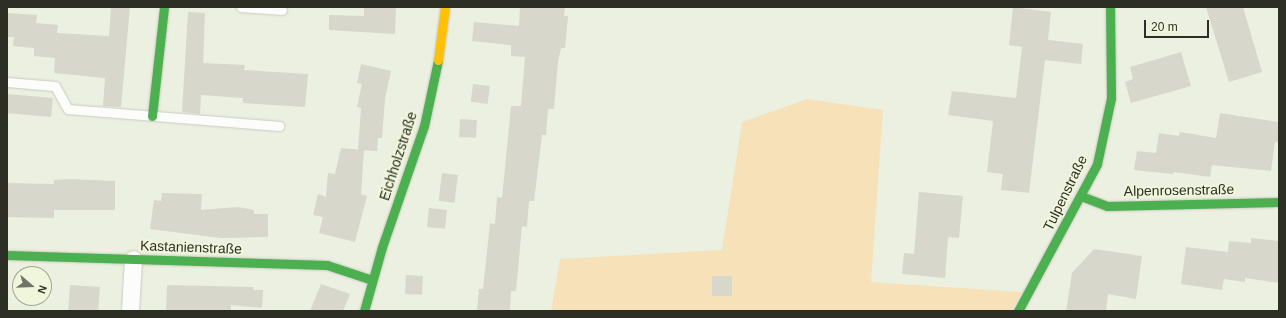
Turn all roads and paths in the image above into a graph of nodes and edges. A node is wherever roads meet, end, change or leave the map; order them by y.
1 (164, 7) edge
2 (241, 7) edge
3 (445, 7) edge
4 (1110, 7) edge
5 (282, 10) dead end
6 (7, 82) edge
7 (152, 116) junction
8 (279, 126) dead end
9 (1082, 196) junction
10 (1279, 202) edge
11 (7, 255) edge
12 (133, 259) junction
13 (372, 280) junction
14 (130, 311) edge
15 (364, 311) edge
16 (1018, 311) edge

1 - 7 street
2 - 5 lane
3 - 13 street, Eichholzstraße
4 - 9 street, Tulpenstraße
6 - 7 lane
7 - 8 lane
9 - 10 street, Alpenrosenstraße
9 - 16 street, Tulpenstraße
11 - 12 street, Kastanienstraße
12 - 13 street, Kastanienstraße
12 - 14 street
13 - 15 street, Eichholzstraße

